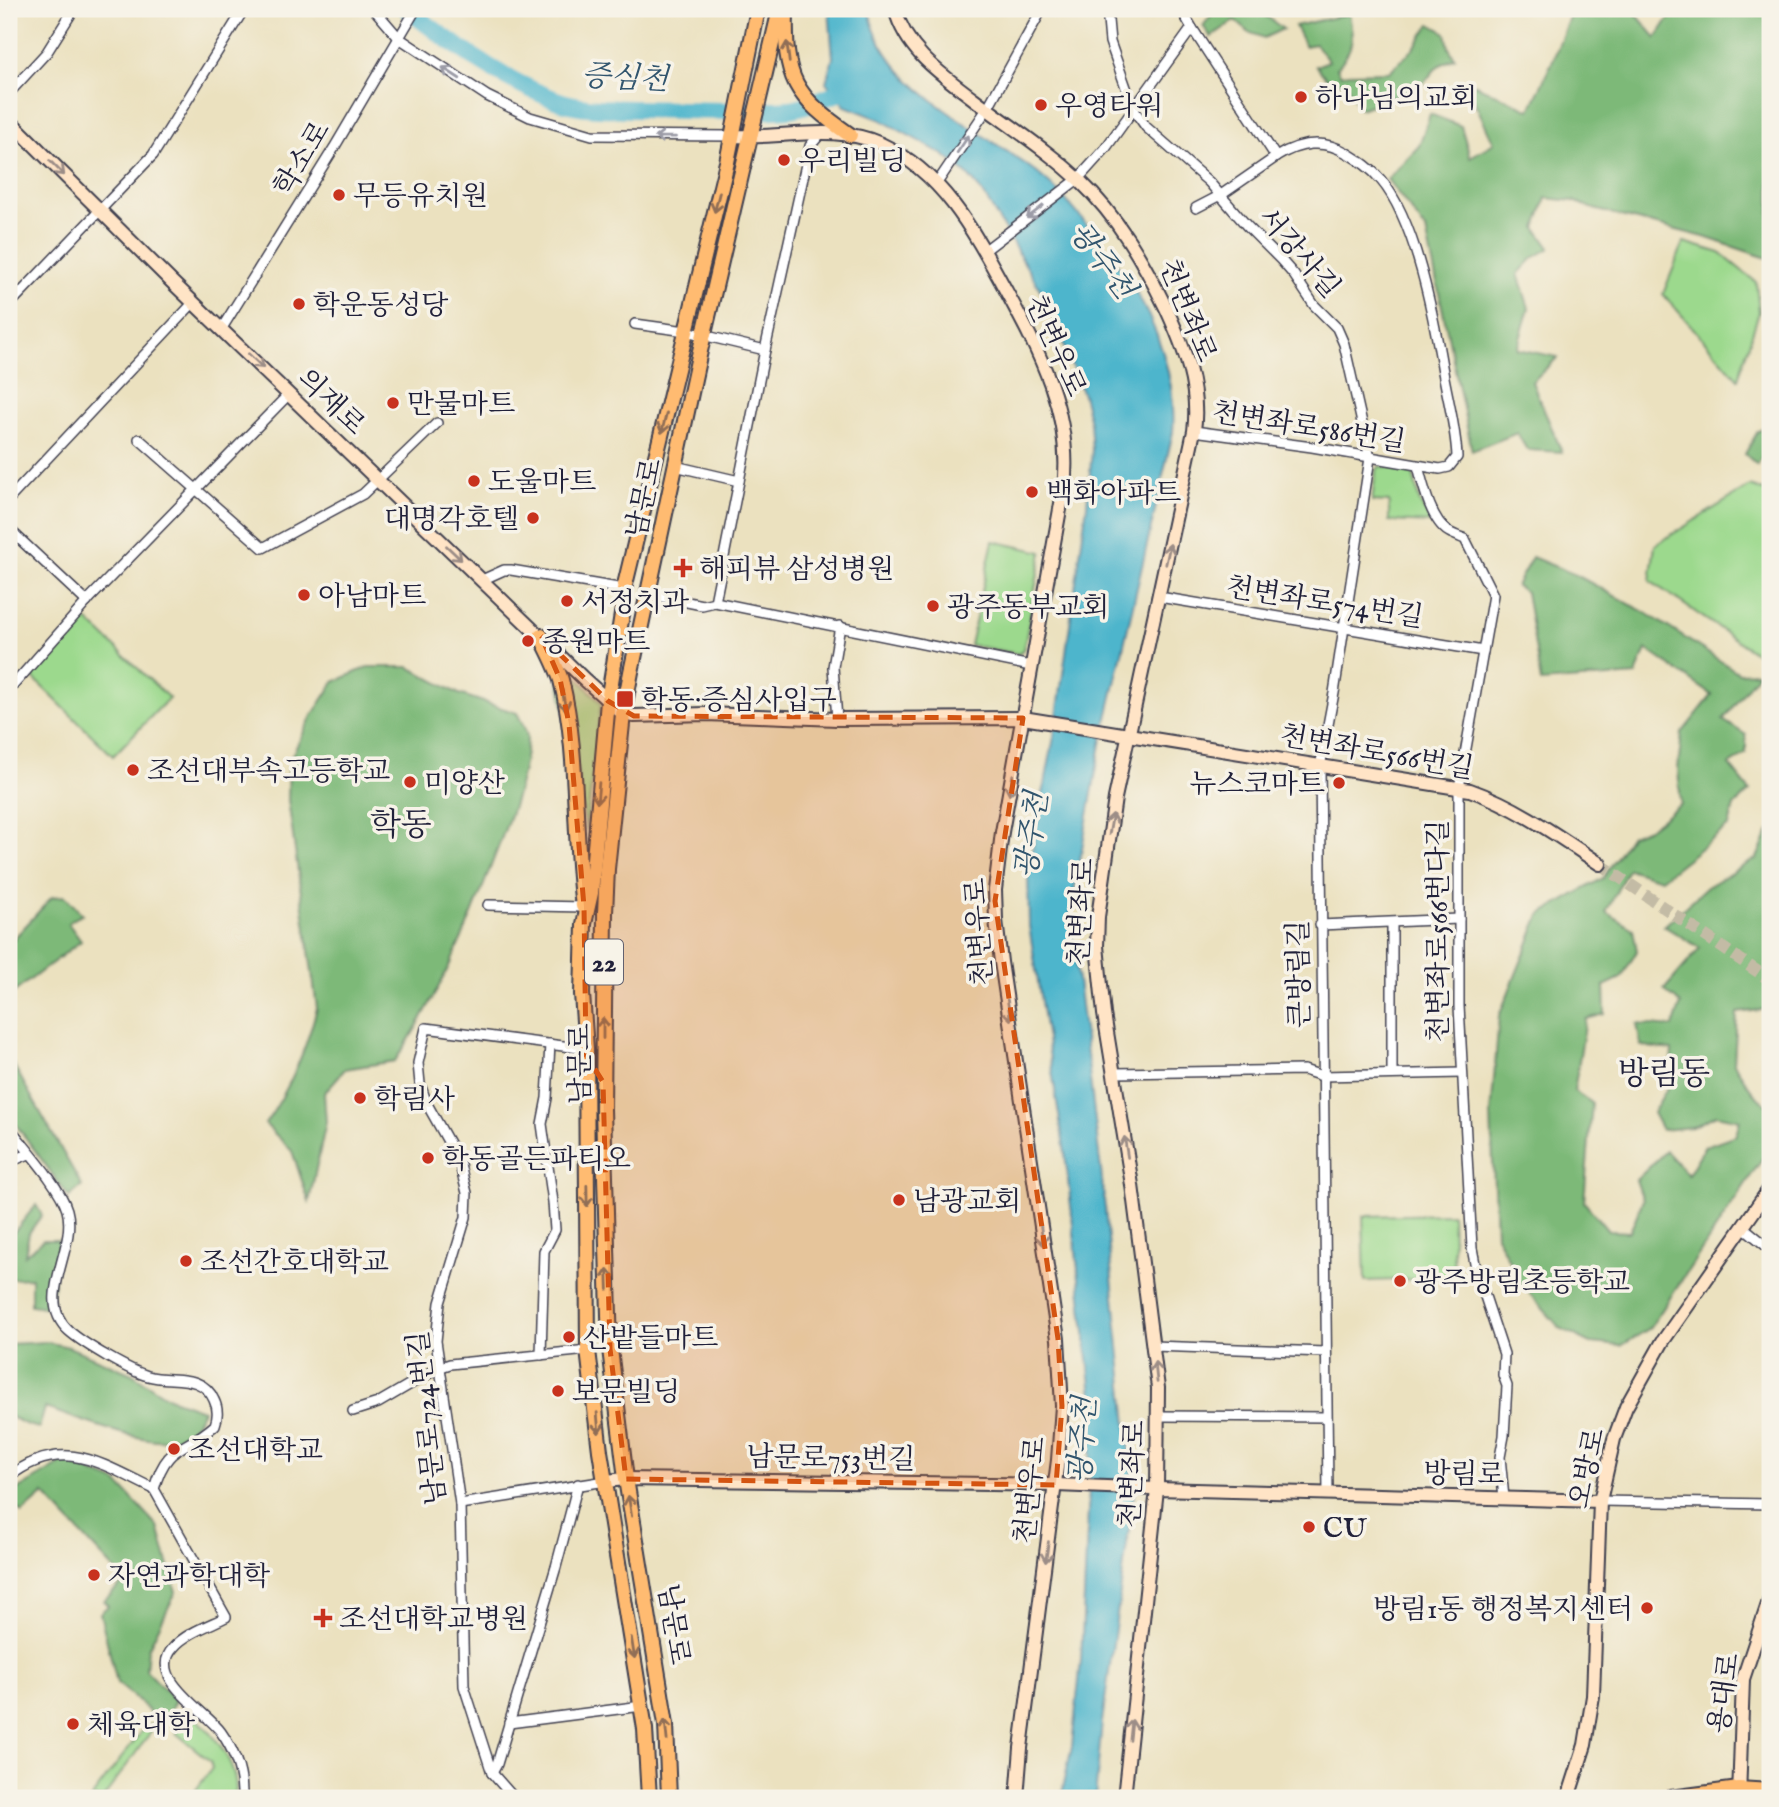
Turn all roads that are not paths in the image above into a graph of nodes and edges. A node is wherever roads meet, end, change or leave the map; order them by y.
1 (74, 9) edge
2 (244, 9) edge
3 (374, 9) edge
4 (416, 9) edge
5 (758, 9) edge
6 (780, 9) edge
7 (786, 9) edge
8 (895, 9) edge
9 (1042, 9) edge
10 (1107, 9) edge
11 (1181, 9) edge
12 (1192, 28) junction
13 (399, 38) junction
14 (9, 93) edge
15 (987, 109) junction
16 (1134, 110) junction
17 (9, 120) edge
18 (821, 133) junction
19 (850, 135) junction
20 (733, 136) junction
21 (750, 137) junction
22 (1276, 157) junction
23 (1075, 182) junction
24 (937, 183) junction
25 (1221, 195) junction
26 (1196, 208) dead end
27 (100, 211) junction
28 (984, 251) junction
29 (194, 302) junction
30 (9, 305) edge
31 (635, 324) dead end
32 (222, 328) junction
33 (686, 331) junction
34 (704, 335) junction
35 (765, 350) junction
36 (289, 394) junction
37 (437, 423) dead end
38 (1194, 432) junction
39 (139, 439) dead end
40 (1370, 458) junction
41 (675, 466) junction
42 (1418, 466) junction
43 (379, 480) junction
44 (739, 481) junction
45 (195, 490) junction
46 (9, 499) edge
47 (9, 529) edge
48 (482, 580) junction
49 (624, 589) junction
50 (648, 594) junction
51 (1158, 597) junction
52 (87, 602) junction
53 (715, 602) junction
54 (840, 626) junction
55 (1344, 628) junction
56 (541, 636) junction
57 (1483, 651) junction
58 (1031, 666) junction
59 (9, 690) edge
60 (608, 701) junction
61 (623, 714) junction
62 (1023, 718) junction
63 (837, 719) junction
64 (1128, 735) junction
65 (1320, 767) junction
66 (1459, 788) junction
67 (1600, 864) tunnel mouth
68 (488, 905) dead end
69 (583, 907) junction
70 (1459, 919) junction
71 (1392, 923) junction
72 (584, 924) junction
73 (1320, 925) junction
74 (550, 1044) junction
75 (586, 1052) junction
76 (1114, 1073) junction
77 (1462, 1073) junction
78 (1392, 1074) junction
79 (603, 1076) junction
80 (1322, 1076) junction
81 (9, 1127) edge
82 (29, 1154) junction
83 (9, 1162) edge
84 (1770, 1188) edge
85 (1742, 1226) junction
86 (1770, 1249) edge
87 (1153, 1346) junction
88 (588, 1350) junction
89 (1325, 1352) junction
90 (541, 1355) junction
91 (438, 1368) junction
92 (353, 1411) dead end
93 (1159, 1416) junction
94 (1326, 1417) junction
95 (9, 1477) edge
96 (626, 1479) junction
97 (606, 1481) junction
98 (578, 1484) junction
99 (1056, 1485) junction
100 (154, 1489) junction
101 (1157, 1489) junction
102 (1328, 1494) junction
103 (1504, 1498) junction
104 (1600, 1501) junction
105 (460, 1504) junction
106 (1770, 1504) edge
107 (1770, 1598) edge
108 (642, 1706) junction
109 (509, 1723) junction
110 (492, 1773) junction
111 (1770, 1791) edge
112 (1739, 1794) edge
113 (242, 1798) edge
114 (514, 1798) edge
115 (649, 1798) edge
116 (669, 1798) edge
117 (1017, 1798) edge
118 (1124, 1798) edge
119 (1568, 1798) edge
120 (1671, 1798) edge

1 - 14 street
2 - 27 street
3 - 13 street
4 - 13 street, 학소로
5 - 20 main road, 22
6 - 21 main road, 22
19 -> 7 main road
8 - 15 street, 천변좌로
9 - 15 street
10 - 16 street
11 - 12 street
12 - 16 street
12 - 22 street
20 -> 13 street
13 - 32 street, 학소로
15 - 23 street, 천변좌로
24 -> 15 street
16 - 23 street
16 - 25 street, 서강사길
17 -> 27 street, 의재로
18 - 19 street, 천변우로
18 - 21 street, 천변우로
18 - 35 street
19 - 24 street, 천변우로
20 - 21 street, 천변우로
20 -> 33 main road, 남문로 / 22
21 - 34 main road, 남문로 / 22
22 - 25 street
22 - 42 street, 천변좌로586번길
23 -> 28 street
23 - 38 street, 천변좌로
24 - 28 street, 천변우로
25 - 26 street
25 - 40 street, 서강사길
27 - 29 street, 의재로
27 - 30 street
28 - 58 street, 천변우로
29 - 32 street, 의재로
29 - 46 street
31 - 33 street
32 -> 36 street, 의재로
33 - 34 street
33 -> 49 main road, 남문로 / 22
34 - 35 street
34 - 41 main road, 남문로 / 22
35 - 44 street
36 - 43 street, 의재로
36 - 45 street
37 - 43 street
38 - 40 street, 천변좌로586번길
51 -> 38 street, 천변좌로
39 - 45 street
40 - 42 street, 천변좌로586번길
40 - 55 street, 큰방림길
41 - 44 street
41 - 50 main road, 남문로 / 22
42 - 57 street, 천변좌로566번다길
43 - 45 street
43 -> 48 street, 의재로
44 - 53 street
45 - 52 street
47 - 52 street
48 - 49 street
48 - 56 street, 의재로
49 - 60 main road, 남문로 / 22
50 - 53 street
50 - 61 main road, 남문로 / 22
51 - 55 street, 천변좌로574번길
51 - 64 street, 천변좌로
52 - 59 street
53 - 54 street
54 - 58 street
54 - 63 street
55 - 57 street, 천변좌로574번길
55 - 65 street, 큰방림길
56 - 60 street, 의재로
56 -> 69 main road
57 - 66 street, 천변좌로566번다길
58 - 62 street, 천변우로
60 - 61 street, 의재로
60 -> 72 main road, 남문로 / 22
61 - 63 street, 천변좌로566번길
79 -> 61 main road, 남문로 / 22
62 - 63 street, 천변좌로566번길
62 - 64 street, 천변좌로566번길
62 -> 99 street, 천변우로
64 - 65 street, 천변좌로566번길
76 -> 64 street, 천변좌로
65 - 66 street, 천변좌로566번길
65 - 73 street, 큰방림길
66 - 67 street, 천변좌로566번길
66 - 70 street, 천변좌로566번다길
68 - 69 street
69 - 72 main road
70 - 71 street
70 - 77 street, 천변좌로566번다길
71 - 73 street
71 - 78 street
72 - 75 main road, 남문로 / 22
73 - 80 street, 큰방림길
74 - 75 street, 남문로724번길
74 - 90 street
74 - 91 street, 남문로724번길
75 - 79 main road
75 -> 88 main road, 남문로 / 22
76 - 80 street
87 -> 76 street, 천변좌로
77 - 78 street
77 - 103 street, 천변좌로566번다길
78 - 80 street
96 -> 79 main road, 남문로 / 22
80 - 89 street, 큰방림길
81 - 82 street
82 - 83 street
82 - 100 street
84 - 85 street, 오방로
85 - 86 street
85 - 104 street, 오방로
87 - 89 street
93 -> 87 street, 천변좌로
88 - 90 street
88 -> 97 main road, 남문로 / 22
89 - 94 street, 큰방림길
90 - 91 street
91 - 92 street
91 - 105 street, 남문로724번길
93 - 94 street
93 - 101 street, 천변좌로
94 - 102 street, 큰방림길
95 - 100 street
96 - 97 street, 남문로753번길
96 - 99 street, 남문로753번길
116 -> 96 main road, 남문로 / 22
97 - 98 street
97 -> 108 main road, 남문로 / 22
98 - 105 street
98 - 109 street
99 - 101 street, 남문로753번길
99 -> 117 street, 천변우로
100 - 113 street
101 - 102 street, 방림로
118 -> 101 street, 천변좌로
102 - 103 street, 방림로
103 - 104 street, 방림로
104 - 106 street, 방림로
104 - 119 street, 오방로
105 - 110 street, 남문로724번길
107 - 112 street, 용대로
108 - 109 street
108 - 115 main road, 남문로 / 22
109 - 110 street
110 - 114 street, 남문로724번길
111 - 112 main road
112 - 120 main road

